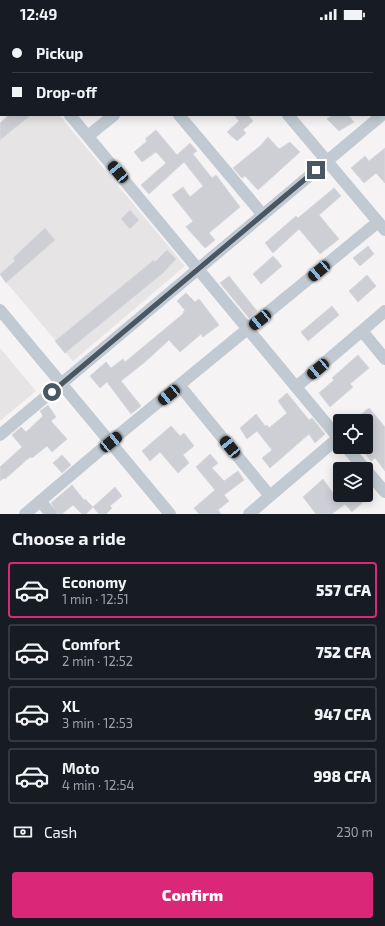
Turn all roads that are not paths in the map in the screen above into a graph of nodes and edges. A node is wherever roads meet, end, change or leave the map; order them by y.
1 (71, 116) edge
2 (113, 116) edge
3 (179, 116) edge
4 (289, 116) edge
5 (381, 116) edge
6 (88, 136) junction
7 (327, 161) junction
8 (263, 215) junction
9 (382, 226) edge
10 (199, 268) junction
11 (0, 310) edge
12 (385, 312) edge
13 (249, 330) junction
14 (362, 331) junction
15 (385, 359) edge
16 (62, 383) junction
17 (180, 386) junction
18 (296, 387) junction
19 (333, 432) edge
20 (0, 435) edge
21 (111, 442) junction
22 (333, 444) edge
23 (352, 454) edge
24 (358, 462) edge
25 (373, 479) edge
26 (385, 492) edge
27 (270, 496) junction
28 (40, 501) junction
29 (25, 514) edge
30 (51, 514) edge
31 (170, 514) edge
32 (249, 514) edge

1 - 6 street
2 - 6 street
3 - 8 street
4 - 7 street
5 - 7 street
6 - 10 street
7 - 8 street
7 - 9 street
8 - 10 street
9 - 13 street
10 - 13 street
10 - 16 street
11 - 16 street
12 - 14 street
13 - 17 street
13 - 18 street
14 - 15 street
14 - 18 street
16 - 20 street
16 - 21 street
17 - 21 street
17 - 27 street
18 - 19 street
21 - 28 street
21 - 31 street
22 - 27 street
23 - 24 street
25 - 26 street
27 - 32 street
28 - 29 street
28 - 30 street

